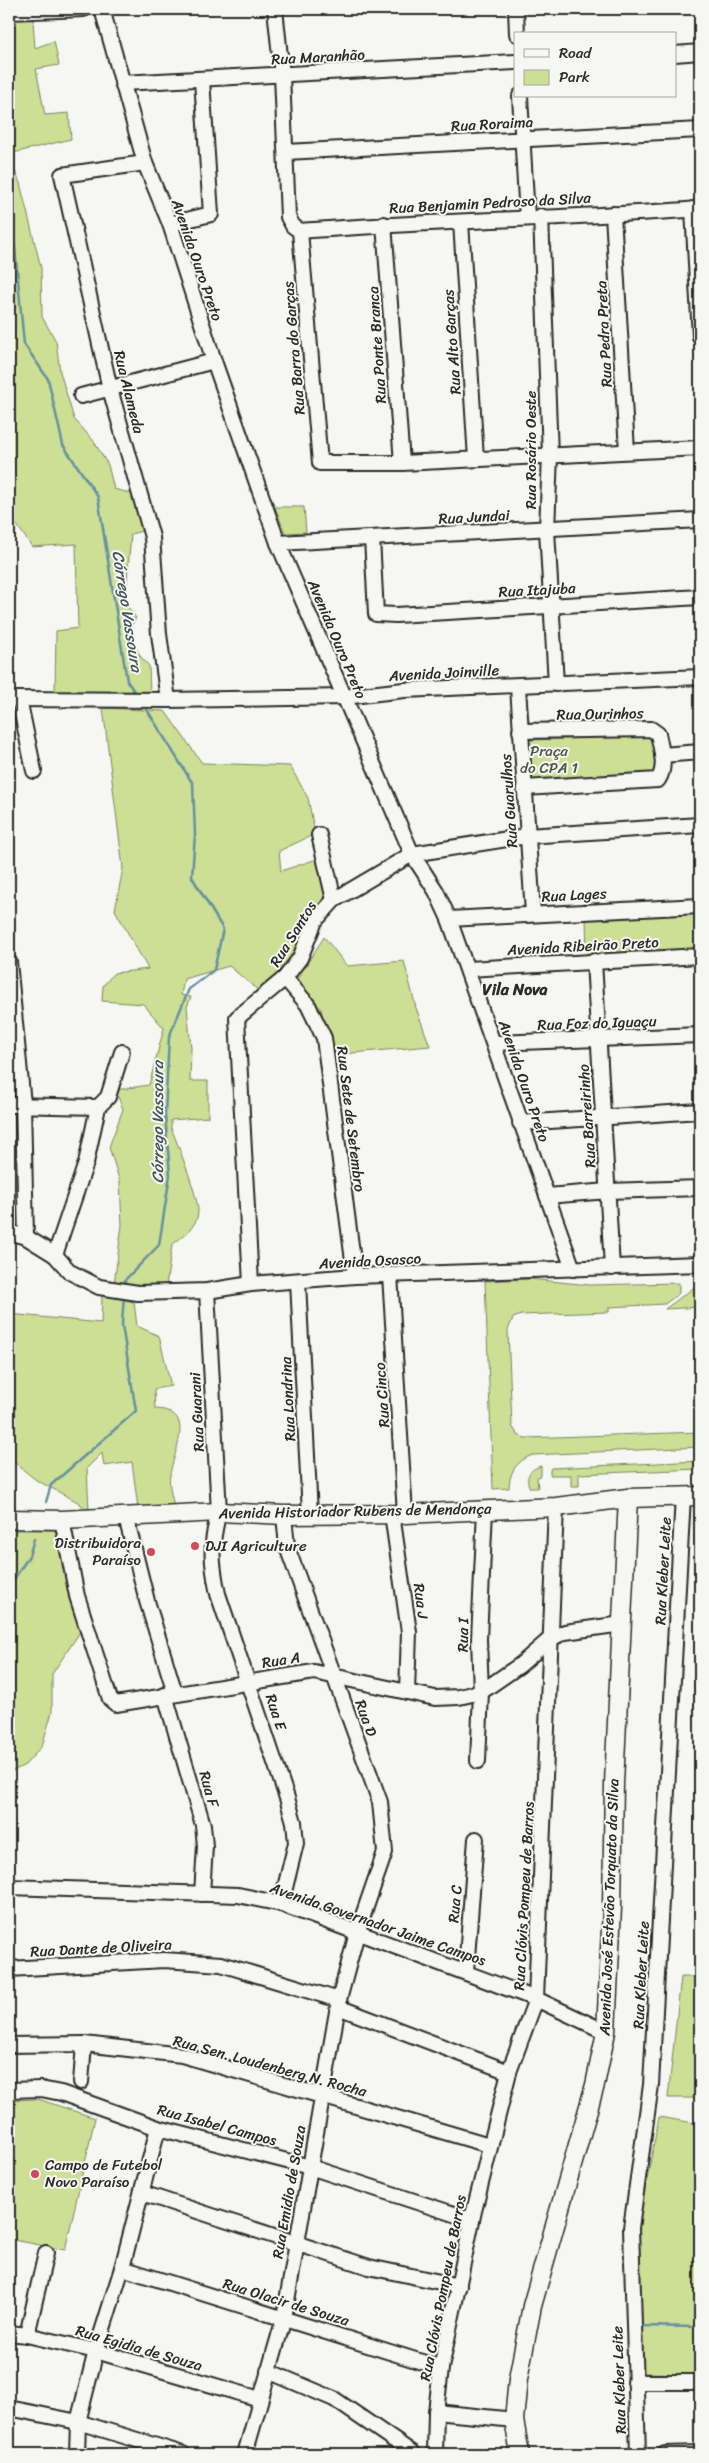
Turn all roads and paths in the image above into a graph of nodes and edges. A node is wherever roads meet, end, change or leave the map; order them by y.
1 (84, 9) edge
2 (102, 9) edge
3 (275, 9) edge
4 (516, 9) edge
5 (9, 12) edge
6 (517, 32) edge
7 (700, 52) edge
8 (676, 54) edge
9 (514, 62) edge
10 (282, 75) junction
11 (202, 80) junction
12 (122, 83) junction
13 (520, 98) edge
14 (700, 130) edge
15 (523, 138) junction
16 (286, 152) junction
17 (145, 163) junction
18 (697, 209) edge
19 (613, 214) junction
20 (534, 217) junction
21 (461, 222) junction
22 (170, 224) junction
23 (384, 224) junction
24 (300, 231) junction
25 (700, 337) edge
26 (214, 362) junction
27 (110, 389) junction
28 (81, 396) dead end
29 (700, 448) edge
30 (627, 452) junction
31 (550, 455) junction
32 (476, 459) junction
33 (402, 463) junction
34 (700, 520) edge
35 (547, 530) junction
36 (372, 538) junction
37 (278, 543) junction
38 (700, 596) edge
39 (552, 606) junction
40 (700, 677) edge
41 (556, 684) junction
42 (518, 687) junction
43 (344, 697) junction
44 (14, 699) edge
45 (168, 700) junction
46 (520, 731) junction
47 (700, 752) edge
48 (662, 754) junction
49 (34, 771) dead end
50 (524, 788) junction
51 (700, 825) edge
52 (319, 835) dead end
53 (527, 836) junction
54 (412, 854) junction
55 (334, 900) junction
56 (700, 906) edge
57 (533, 913) junction
58 (449, 919) junction
59 (700, 956) edge
60 (594, 961) junction
61 (9, 962) edge
62 (468, 969) junction
63 (285, 978) junction
64 (700, 1035) edge
65 (598, 1039) junction
66 (494, 1043) junction
67 (122, 1052) dead end
68 (23, 1104) junction
69 (9, 1105) edge
70 (98, 1107) junction
71 (700, 1111) edge
72 (603, 1116) junction
73 (520, 1123) junction
74 (700, 1188) edge
75 (608, 1191) junction
76 (547, 1196) junction
77 (9, 1232) edge
78 (26, 1237) junction
79 (55, 1255) junction
80 (700, 1264) edge
81 (612, 1268) junction
82 (573, 1270) junction
83 (390, 1275) junction
84 (355, 1276) junction
85 (298, 1282) junction
86 (251, 1284) junction
87 (207, 1291) junction
88 (692, 1496) edge
89 (628, 1498) junction
90 (556, 1507) junction
91 (485, 1510) junction
92 (219, 1512) junction
93 (310, 1514) junction
94 (398, 1514) junction
95 (284, 1515) junction
96 (126, 1518) junction
97 (9, 1519) edge
98 (62, 1520) junction
99 (214, 1532) joint
100 (622, 1624) junction
101 (550, 1639) junction
102 (333, 1676) junction
103 (249, 1682) junction
104 (407, 1692) junction
105 (481, 1692) junction
106 (170, 1694) junction
107 (478, 1761) dead end
108 (476, 1839) dead end
109 (9, 1887) edge
110 (202, 1894) junction
111 (280, 1904) junction
112 (358, 1933) junction
113 (9, 1969) edge
114 (466, 1971) junction
115 (536, 1999) junction
116 (338, 2004) junction
117 (606, 2032) junction
118 (84, 2044) junction
119 (9, 2045) edge
120 (509, 2072) junction
121 (81, 2082) dead end
122 (9, 2090) edge
123 (322, 2096) junction
124 (158, 2128) junction
125 (489, 2145) junction
126 (310, 2167) junction
127 (142, 2194) junction
128 (472, 2220) junction
129 (297, 2244) junction
130 (46, 2253) dead end
131 (122, 2268) junction
132 (460, 2286) junction
133 (284, 2318) junction
134 (9, 2333) edge
135 (27, 2335) junction
136 (96, 2351) junction
137 (441, 2368) junction
138 (268, 2371) junction
139 (635, 2382) junction
140 (700, 2382) edge
141 (260, 2399) junction
142 (9, 2408) edge
143 (436, 2412) junction
144 (514, 2420) junction
145 (78, 2422) junction
146 (700, 2453) edge
147 (78, 2454) edge
148 (183, 2454) edge
149 (245, 2454) edge
150 (414, 2454) edge
151 (435, 2454) edge
152 (520, 2454) edge
153 (638, 2454) edge
154 (665, 2454) edge

1 - 5 street
2 - 12 street, Avenida Ouro Preto
3 - 10 street
4 - 6 street
7 - 8 street
9 - 10 street, Rua Maranhão
10 - 11 street, Rua Maranhão
10 - 16 street
11 - 12 street, Rua Maranhão
11 - 22 street
12 - 17 street, Avenida Ouro Preto
13 - 15 street, Rua Rosário Oeste
14 - 15 street, Rua Roraima
15 - 16 street, Rua Roraima
15 - 20 street, Rua Rosário Oeste
16 - 24 street
17 - 22 street, Avenida Ouro Preto
17 - 27 street, Rua Alameda
18 - 19 street, Rua Benjamin Pedroso da Silva
18 - 25 street
19 - 20 street, Rua Benjamin Pedroso da Silva
19 - 30 street, Rua Pedra Preta
20 - 21 street, Rua Benjamin Pedroso da Silva
20 - 31 street, Rua Rosário Oeste
21 - 23 street, Rua Benjamin Pedroso da Silva
21 - 32 street, Rua Alto Garças
22 - 26 street, Avenida Ouro Preto
23 - 24 street, Rua Benjamin Pedroso da Silva
23 - 33 street, Rua Ponte Branca
24 - 33 street, Rua Barra do Garças
26 - 27 street
26 - 37 street, Avenida Ouro Preto
27 - 28 street
27 - 45 street, Rua Alameda
29 - 30 street
30 - 31 street
31 - 32 street
31 - 35 street, Rua Rosário Oeste
32 - 33 street
34 - 35 street, Rua Jundai
35 - 36 street, Rua Jundai
35 - 39 street, Rua Rosário Oeste
36 - 37 street, Rua Jundai
36 - 39 street, Rua Itajuba
37 - 43 street, Avenida Ouro Preto
38 - 39 street, Rua Itajuba
39 - 41 street, Rua Rosário Oeste
40 - 41 street, Avenida Joinville
41 - 42 street, Avenida Joinville
42 - 43 street, Avenida Joinville
42 - 46 street, Rua Guarulhos
43 - 45 street, Avenida Joinville
43 - 54 street, Avenida Ouro Preto
44 - 45 street, Avenida Joinville
44 - 49 street
46 - 48 street, Rua Ourinhos
46 - 50 street, Rua Guarulhos
47 - 48 street
48 - 50 street
50 - 53 street, Rua Guarulhos
51 - 53 street, Rua Santos
52 - 55 street
53 - 54 street, Rua Santos
53 - 57 street, Rua Guarulhos
54 - 55 street, Rua Santos
54 - 58 street, Avenida Ouro Preto
55 - 63 street, Rua Santos
56 - 57 street, Rua Lages
57 - 58 street, Rua Lages
58 - 62 street, Avenida Ouro Preto
59 - 60 street, Avenida Ribeirão Preto
60 - 62 street, Avenida Ribeirão Preto
60 - 65 street, Rua Barreirinho
61 - 68 street
62 - 66 street, Avenida Ouro Preto
63 - 84 street, Rua Sete de Setembro
63 - 86 street, Rua Santos
64 - 65 street, Rua Foz do Iguaçu
65 - 66 street, Rua Foz do Iguaçu
65 - 72 street, Rua Barreirinho
66 - 73 street, Avenida Ouro Preto
67 - 70 street
68 - 69 street
68 - 70 street
68 - 78 street
70 - 79 street
71 - 72 street
72 - 73 street
72 - 75 street, Rua Barreirinho
73 - 76 street, Avenida Ouro Preto
74 - 75 street
75 - 76 street
75 - 81 street, Rua Barreirinho
76 - 82 street, Avenida Ouro Preto
77 - 78 street, Avenida Osasco
78 - 79 street, Avenida Osasco
79 - 87 street, Avenida Osasco
80 - 81 street, Avenida Osasco
81 - 82 street, Avenida Osasco
82 - 83 street, Avenida Osasco
83 - 84 street, Avenida Osasco
83 - 94 street, Rua Cinco
84 - 85 street, Avenida Osasco
85 - 86 street, Avenida Osasco
85 - 93 street, Rua Londrina
86 - 87 street, Avenida Osasco
87 - 92 street, Rua Guarani
88 - 89 main road, Avenida Historiador Rubens de Mendonça
88 - 139 street, Rua Kleber Leite
89 - 90 main road, Avenida Historiador Rubens de Mendonça
89 - 100 main road, Avenida José Estevão Torquato da Silva
90 - 91 main road, Avenida Historiador Rubens de Mendonça
90 - 101 street, Rua Clóvis Pompeu de Barros
91 - 94 main road, Avenida Historiador Rubens de Mendonça
91 - 105 street, Rua I
92 - 95 main road, Avenida Historiador Rubens de Mendonça
92 - 96 main road, Avenida Historiador Rubens de Mendonça
92 - 99 street, Rua Guarani
93 - 94 main road, Avenida Historiador Rubens de Mendonça
93 - 95 main road, Avenida Historiador Rubens de Mendonça
94 - 104 street, Rua J
95 - 102 street, Rua D
96 - 98 main road, Avenida Historiador Rubens de Mendonça
96 - 106 street
97 - 98 main road, Avenida Historiador Rubens de Mendonça
98 - 106 street, Rua A
99 - 103 street, Rua E
100 - 101 street, Rua A
100 - 117 main road, Avenida José Estevão Torquato da Silva
101 - 105 street, Rua A
101 - 115 street, Rua Clóvis Pompeu de Barros
102 - 103 street, Rua A
102 - 104 street, Rua A
102 - 112 street, Rua D
103 - 106 street, Rua A
103 - 111 street, Rua E
104 - 105 street, Rua A
105 - 107 street, Rua I
106 - 110 street, Rua F
108 - 114 street, Rua C
109 - 110 street, Avenida Governador Jaime Campos
110 - 111 street, Avenida Governador Jaime Campos
111 - 112 street, Avenida Governador Jaime Campos
112 - 114 street, Avenida Governador Jaime Campos
112 - 116 street, Rua Emidio de Souza
113 - 116 street, Rua Dante de Oliveira
114 - 115 street, Avenida Governador Jaime Campos
115 - 117 street, Avenida Governador Jaime Campos
115 - 120 street, Rua Clóvis Pompeu de Barros
116 - 120 street, Rua Dante de Oliveira
116 - 123 street, Rua Emidio de Souza
117 - 144 main road, Avenida José Estevão Torquato da Silva
118 - 119 street, Rua Sen. Loudenberg N. Rocha
118 - 121 street
118 - 123 street, Rua Sen. Loudenberg N. Rocha
120 - 125 street, Rua Clóvis Pompeu de Barros
122 - 124 street, Rua Isabel Campos
123 - 125 street, Rua Sen. Loudenberg N. Rocha
123 - 126 street, Rua Emidio de Souza
124 - 126 street, Rua Isabel Campos
124 - 127 street
125 - 128 street, Rua Clóvis Pompeu de Barros
126 - 128 street, Rua Isabel Campos
126 - 129 street, Rua Emidio de Souza
127 - 129 street
127 - 131 street
128 - 132 street, Rua Clóvis Pompeu de Barros
129 - 132 street
129 - 133 street, Rua Emidio de Souza
130 - 135 street
131 - 133 street, Rua Olacir de Souza
131 - 136 street
132 - 137 street, Rua Clóvis Pompeu de Barros
133 - 137 street, Rua Olacir de Souza
133 - 138 street, Rua Emidio de Souza
134 - 135 street, Rua Egidia de Souza
135 - 136 street, Rua Egidia de Souza
136 - 141 street, Rua Egidia de Souza
136 - 145 street
137 - 143 street, Rua Clóvis Pompeu de Barros
138 - 141 street, Rua Emidio de Souza
138 - 150 street
139 - 140 street
139 - 153 street, Rua Kleber Leite
141 - 149 street, Rua Emidio de Souza
142 - 145 street
143 - 144 street
143 - 151 street, Rua Clóvis Pompeu de Barros
144 - 152 main road, Avenida José Estevão Torquato da Silva
145 - 147 street
145 - 148 street
146 - 154 street

